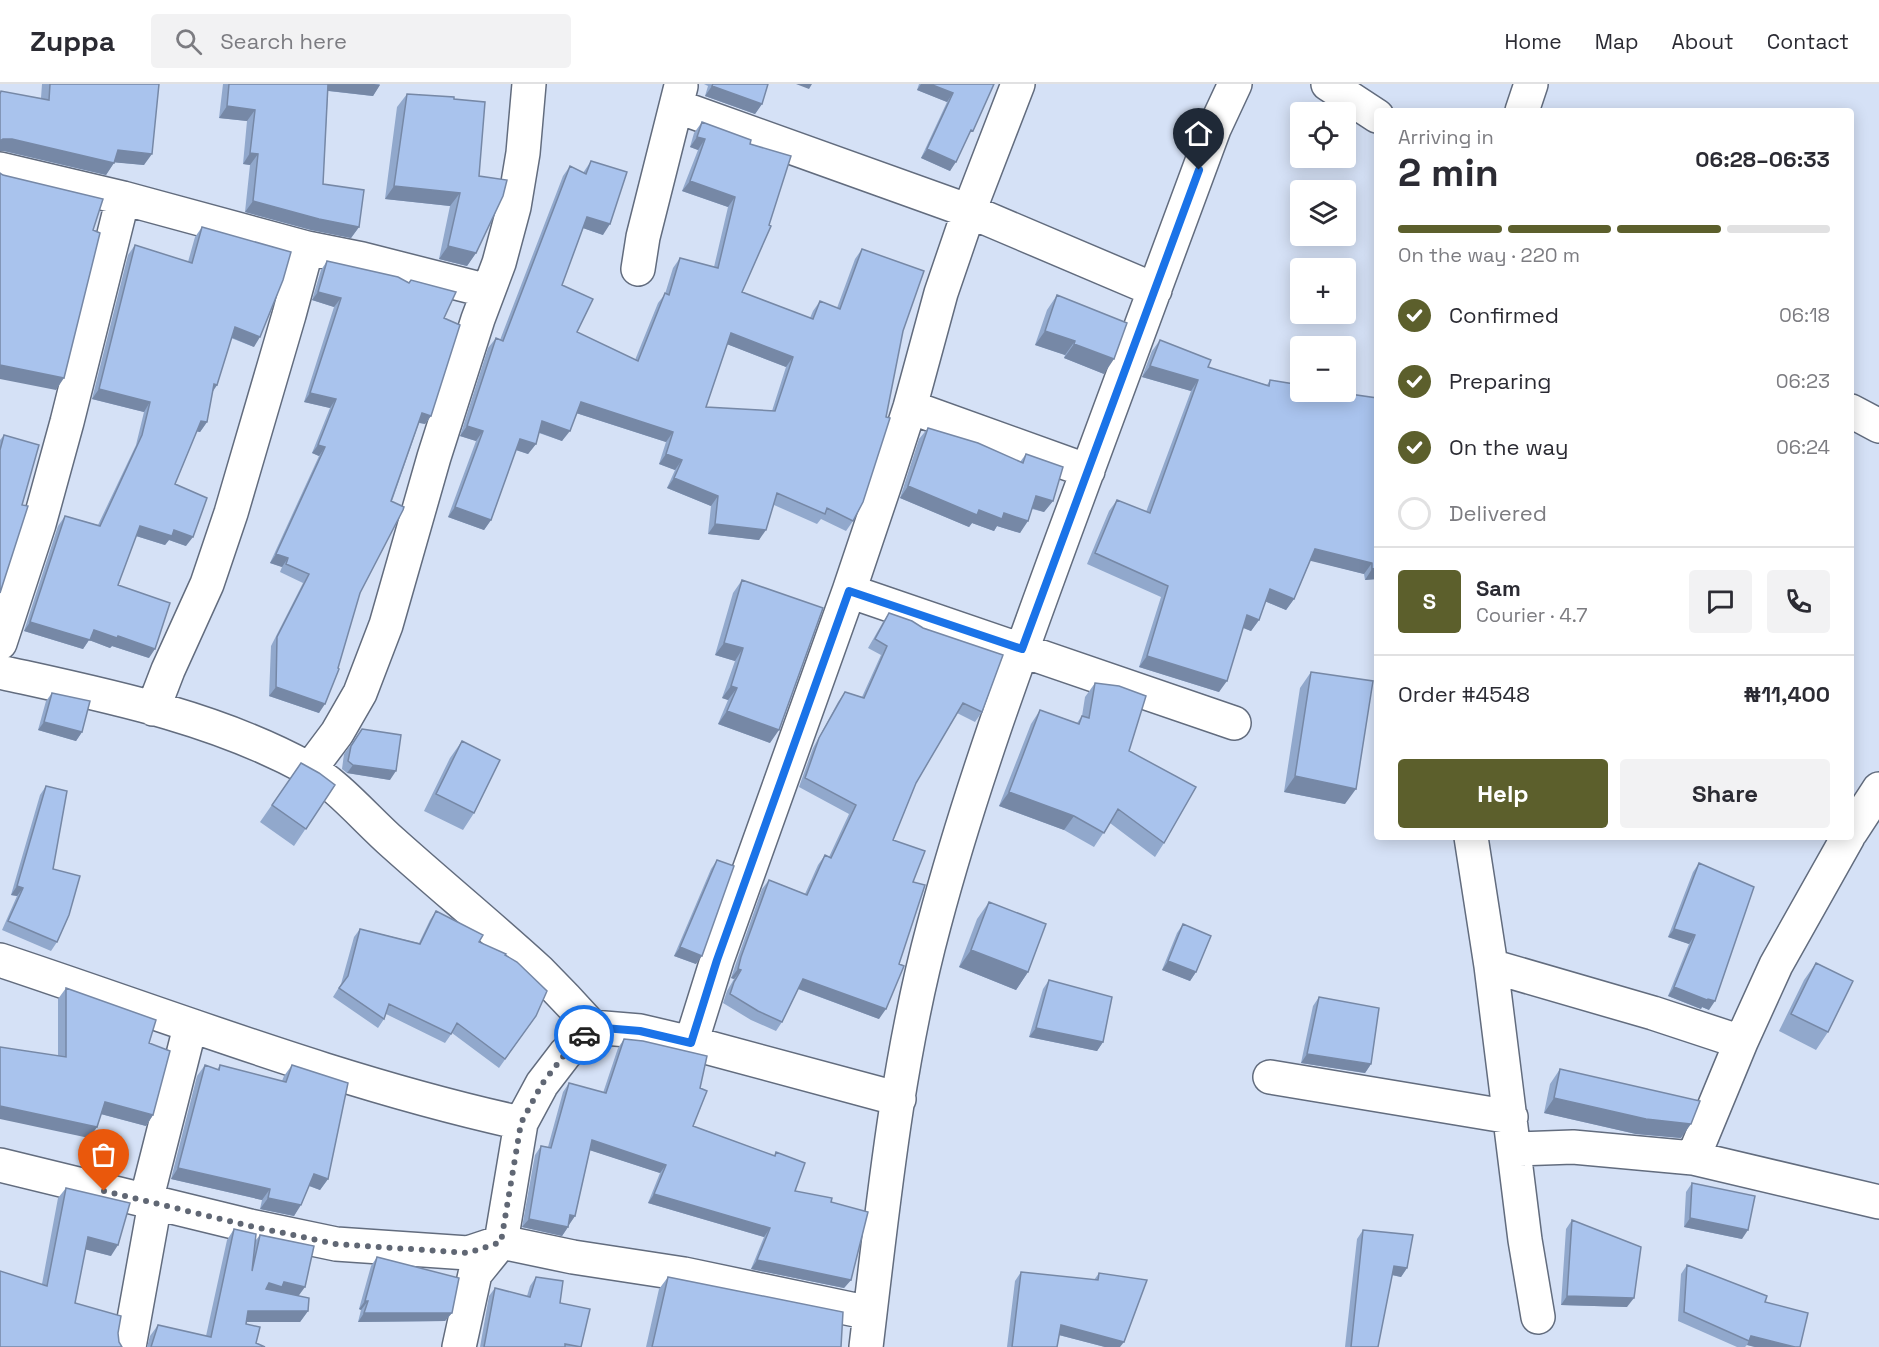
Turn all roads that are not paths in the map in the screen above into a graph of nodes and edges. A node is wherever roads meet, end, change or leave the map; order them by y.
1 (529, 84) edge
2 (1018, 84) edge
3 (1235, 84) edge
4 (1328, 84) edge
5 (1531, 84) edge
6 (679, 95) edge
7 (1523, 108) edge
8 (1374, 114) edge
9 (0, 169) edge
10 (123, 198) junction
11 (969, 211) junction
12 (307, 248) junction
13 (638, 270) dead end
14 (1155, 290) junction
15 (488, 291) junction
16 (910, 407) junction
17 (1854, 413) edge
18 (1879, 426) edge
19 (1088, 471) junction
20 (849, 591) junction
21 (0, 643) edge
22 (1022, 649) junction
23 (0, 672) edge
24 (153, 709) junction
25 (1234, 723) dead end
26 (310, 769) junction
27 (1879, 789) edge
28 (1854, 827) edge
29 (1471, 840) edge
30 (1846, 840) edge
31 (0, 960) edge
32 (1491, 966) junction
33 (190, 1027) junction
34 (592, 1027) junction
35 (1740, 1042) junction
36 (691, 1043) junction
37 (1270, 1077) dead end
38 (899, 1099) junction
39 (1511, 1117) junction
40 (521, 1123) junction
41 (1514, 1149) junction
42 (1694, 1158) junction
43 (0, 1165) edge
44 (151, 1202) junction
45 (1879, 1202) edge
46 (501, 1242) junction
47 (870, 1313) junction
48 (1538, 1317) dead end
49 (129, 1347) edge
50 (459, 1347) edge
51 (866, 1347) edge

1 - 15 street
2 - 11 street
3 - 14 street
4 - 8 street
5 - 7 street
6 - 11 street
6 - 13 street
9 - 10 street
10 - 12 street
10 - 21 street
11 - 14 street
11 - 16 street
12 - 15 street
12 - 24 street
14 - 19 street
15 - 26 street
16 - 19 street
16 - 20 street
17 - 18 street
19 - 22 street
20 - 22 street
20 - 36 street
22 - 25 street
22 - 38 street
23 - 24 street
24 - 26 street
26 - 34 street
27 - 28 street
29 - 32 street
30 - 35 street
31 - 33 street
32 - 35 street
32 - 39 street
33 - 40 street
33 - 44 street
34 - 36 street
34 - 40 street
35 - 42 street
36 - 38 street
37 - 39 street
38 - 47 street
39 - 41 street
40 - 46 street
41 - 42 street
41 - 48 street
42 - 45 street
43 - 44 street
44 - 46 street
44 - 49 street
46 - 47 street
46 - 50 street
47 - 51 street

